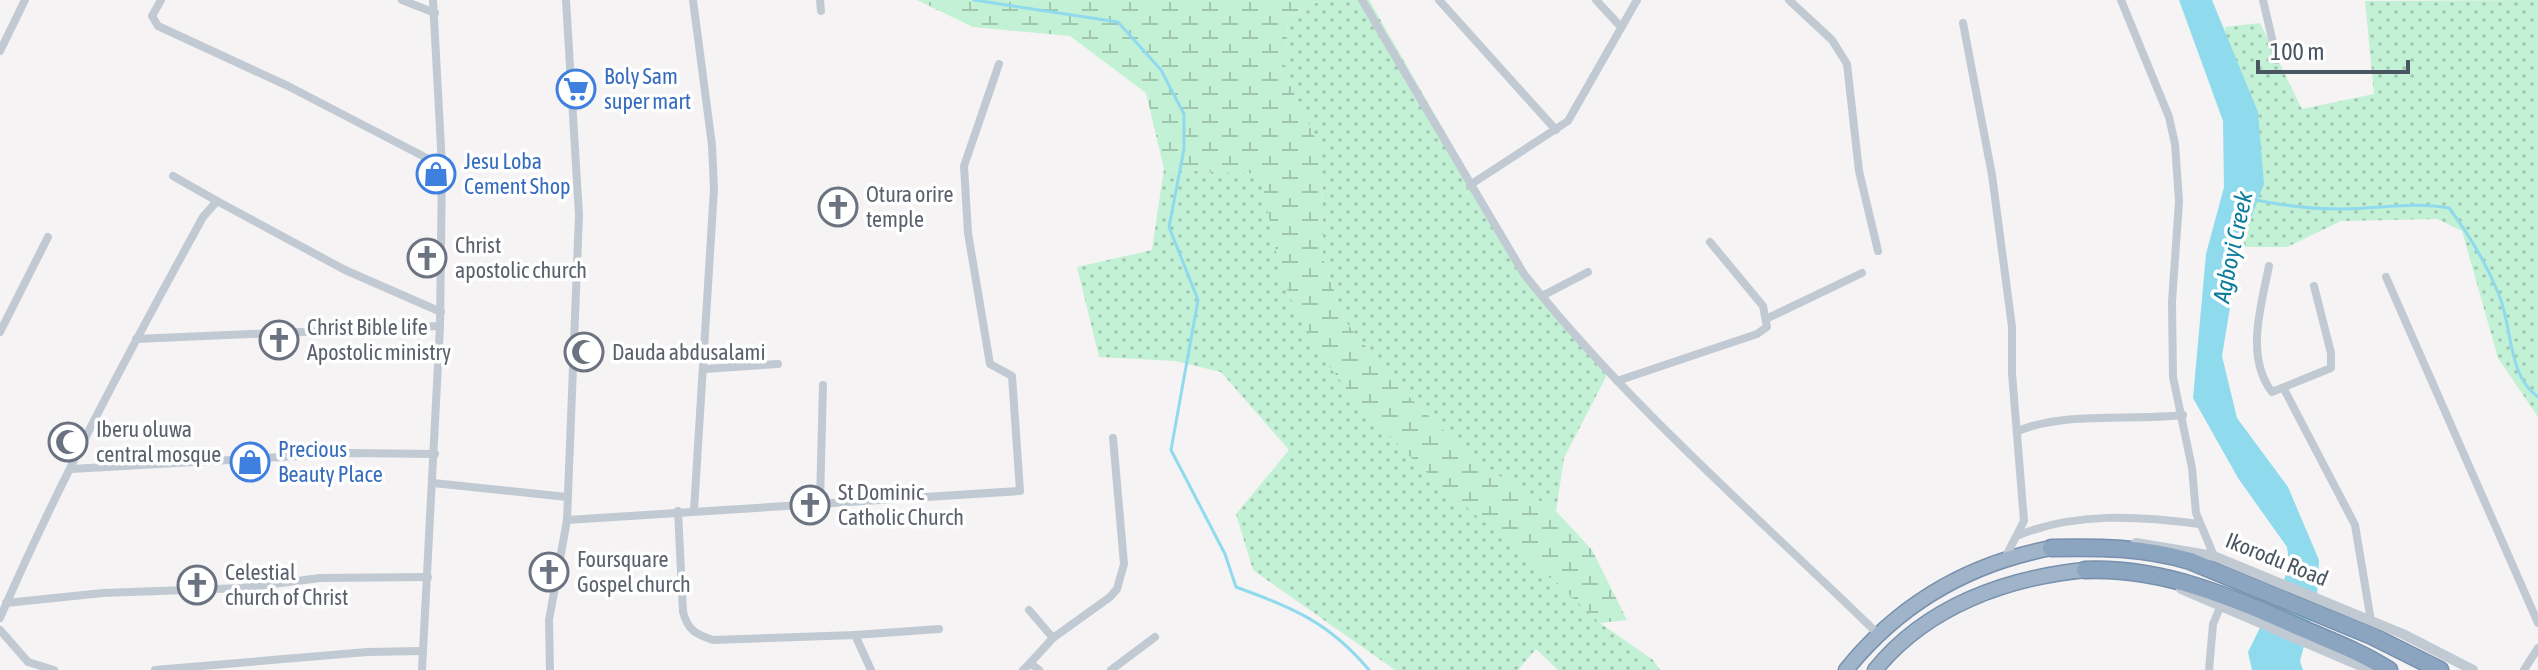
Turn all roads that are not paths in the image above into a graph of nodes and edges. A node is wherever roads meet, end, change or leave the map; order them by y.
1 (25, 0) edge
2 (161, 0) edge
3 (402, 0) edge
4 (433, 0) edge
5 (566, 0) edge
6 (693, 0) edge
7 (820, 0) edge
8 (1362, 0) edge
9 (1439, 0) edge
10 (1596, 0) edge
11 (1637, 0) edge
12 (1789, 0) edge
13 (2121, 0) edge
14 (2263, 0) edge
15 (821, 11) dead end
16 (435, 13) junction
17 (1963, 23) dead end
18 (1621, 27) junction
19 (0, 51) edge
20 (2277, 60) dead end
21 (999, 64) dead end
22 (1556, 130) junction
23 (442, 166) junction
24 (173, 176) dead end
25 (1470, 185) junction
26 (217, 201) junction
27 (48, 237) dead end
28 (1710, 242) dead end
29 (1878, 251) dead end
30 (2269, 266) dead end
31 (1588, 272) dead end
32 (1862, 273) dead end
33 (2386, 277) dead end
34 (2314, 286) dead end
35 (1542, 296) junction
36 (441, 312) junction
37 (1768, 318) junction
38 (440, 326) junction
39 (0, 332) edge
40 (136, 339) junction
41 (778, 364) dead end
42 (705, 369) junction
43 (1617, 381) junction
44 (823, 385) dead end
45 (2284, 389) junction
46 (2183, 415) junction
47 (2018, 431) junction
48 (1113, 438) dead end
49 (435, 454) junction
50 (71, 469) junction
51 (433, 483) junction
52 (567, 497) junction
53 (820, 502) junction
54 (694, 510) junction
55 (678, 511) junction
56 (567, 520) junction
57 (2199, 524) junction
58 (2019, 535) junction
59 (2051, 548) junction
60 (2214, 556) junction
61 (2004, 559) junction
62 (2085, 570) junction
63 (428, 577) junction
64 (2261, 583) junction
65 (6, 603) junction
66 (2221, 605) junction
67 (1029, 610) dead end
68 (2250, 610) junction
69 (2335, 613) junction
70 (0, 618) edge
71 (2371, 621) junction
72 (2538, 623) edge
73 (939, 629) dead end
74 (0, 630) edge
75 (1877, 633) junction
76 (855, 635) junction
77 (1155, 637) dead end
78 (1053, 638) junction
79 (2322, 642) junction
80 (2538, 648) edge
81 (422, 651) junction
82 (26, 666) edge
83 (1026, 666) edge
84 (54, 670) edge
85 (155, 670) edge
86 (422, 670) edge
87 (550, 670) edge
88 (871, 670) edge
89 (1039, 670) edge
90 (1111, 670) edge
91 (1846, 670) edge
92 (1875, 670) edge
93 (2209, 670) edge
94 (2370, 670) edge
95 (2389, 670) edge
96 (2440, 670) edge
97 (2473, 670) edge
98 (2524, 670) edge

1 - 19 street
2 - 23 street
3 - 16 street
4 - 16 street
5 - 52 street
6 - 42 street
7 - 15 street
8 - 25 street
9 - 22 street
10 - 18 street
11 - 18 street
12 - 29 street
13 - 46 street
14 - 20 street
16 - 23 street
17 - 47 street
18 - 22 street
21 - 53 street
22 - 25 street
23 - 36 street
24 - 26 street
25 - 35 street
26 - 36 street
26 - 40 street
27 - 39 street
28 - 37 street
30 - 45 street
31 - 35 street
32 - 37 street
33 - 72 street
34 - 45 street
35 - 43 street
36 - 38 street
37 - 43 street
38 - 40 street
38 - 49 street
40 - 50 street
41 - 42 street
42 - 54 street
43 - 75 street
44 - 53 street
45 - 71 street
46 - 47 street
46 - 57 street
47 - 58 street
48 - 78 street
49 - 50 street
49 - 51 street
50 - 65 street
51 - 52 street
51 - 63 street
52 - 56 street
53 - 54 street
54 - 55 street
55 - 56 street
55 - 76 street
56 - 87 street
57 - 58 street
57 - 60 street
58 - 61 street
59 - 60 street, Ikorodu Road
59 - 61 highway, Ikorodu Road
59 - 64 highway, Ikorodu Road
60 - 64 street, Ikorodu Road
61 - 75 highway, Ikorodu Road
62 - 66 street
62 - 68 highway
62 - 92 highway
63 - 65 street
63 - 81 street
64 - 69 highway, Ikorodu Road
65 - 70 street
66 - 68 street
66 - 93 street
67 - 78 street
68 - 79 highway
69 - 71 street, Ikorodu Road
69 - 96 highway, Ikorodu Road
71 - 97 street, Ikorodu Road
73 - 76 street
74 - 82 street
75 - 91 highway, Ikorodu Road
76 - 88 street
77 - 90 street
78 - 83 street
79 - 94 street
79 - 95 highway
80 - 98 street
81 - 85 street
81 - 86 street
82 - 84 street
83 - 89 street

